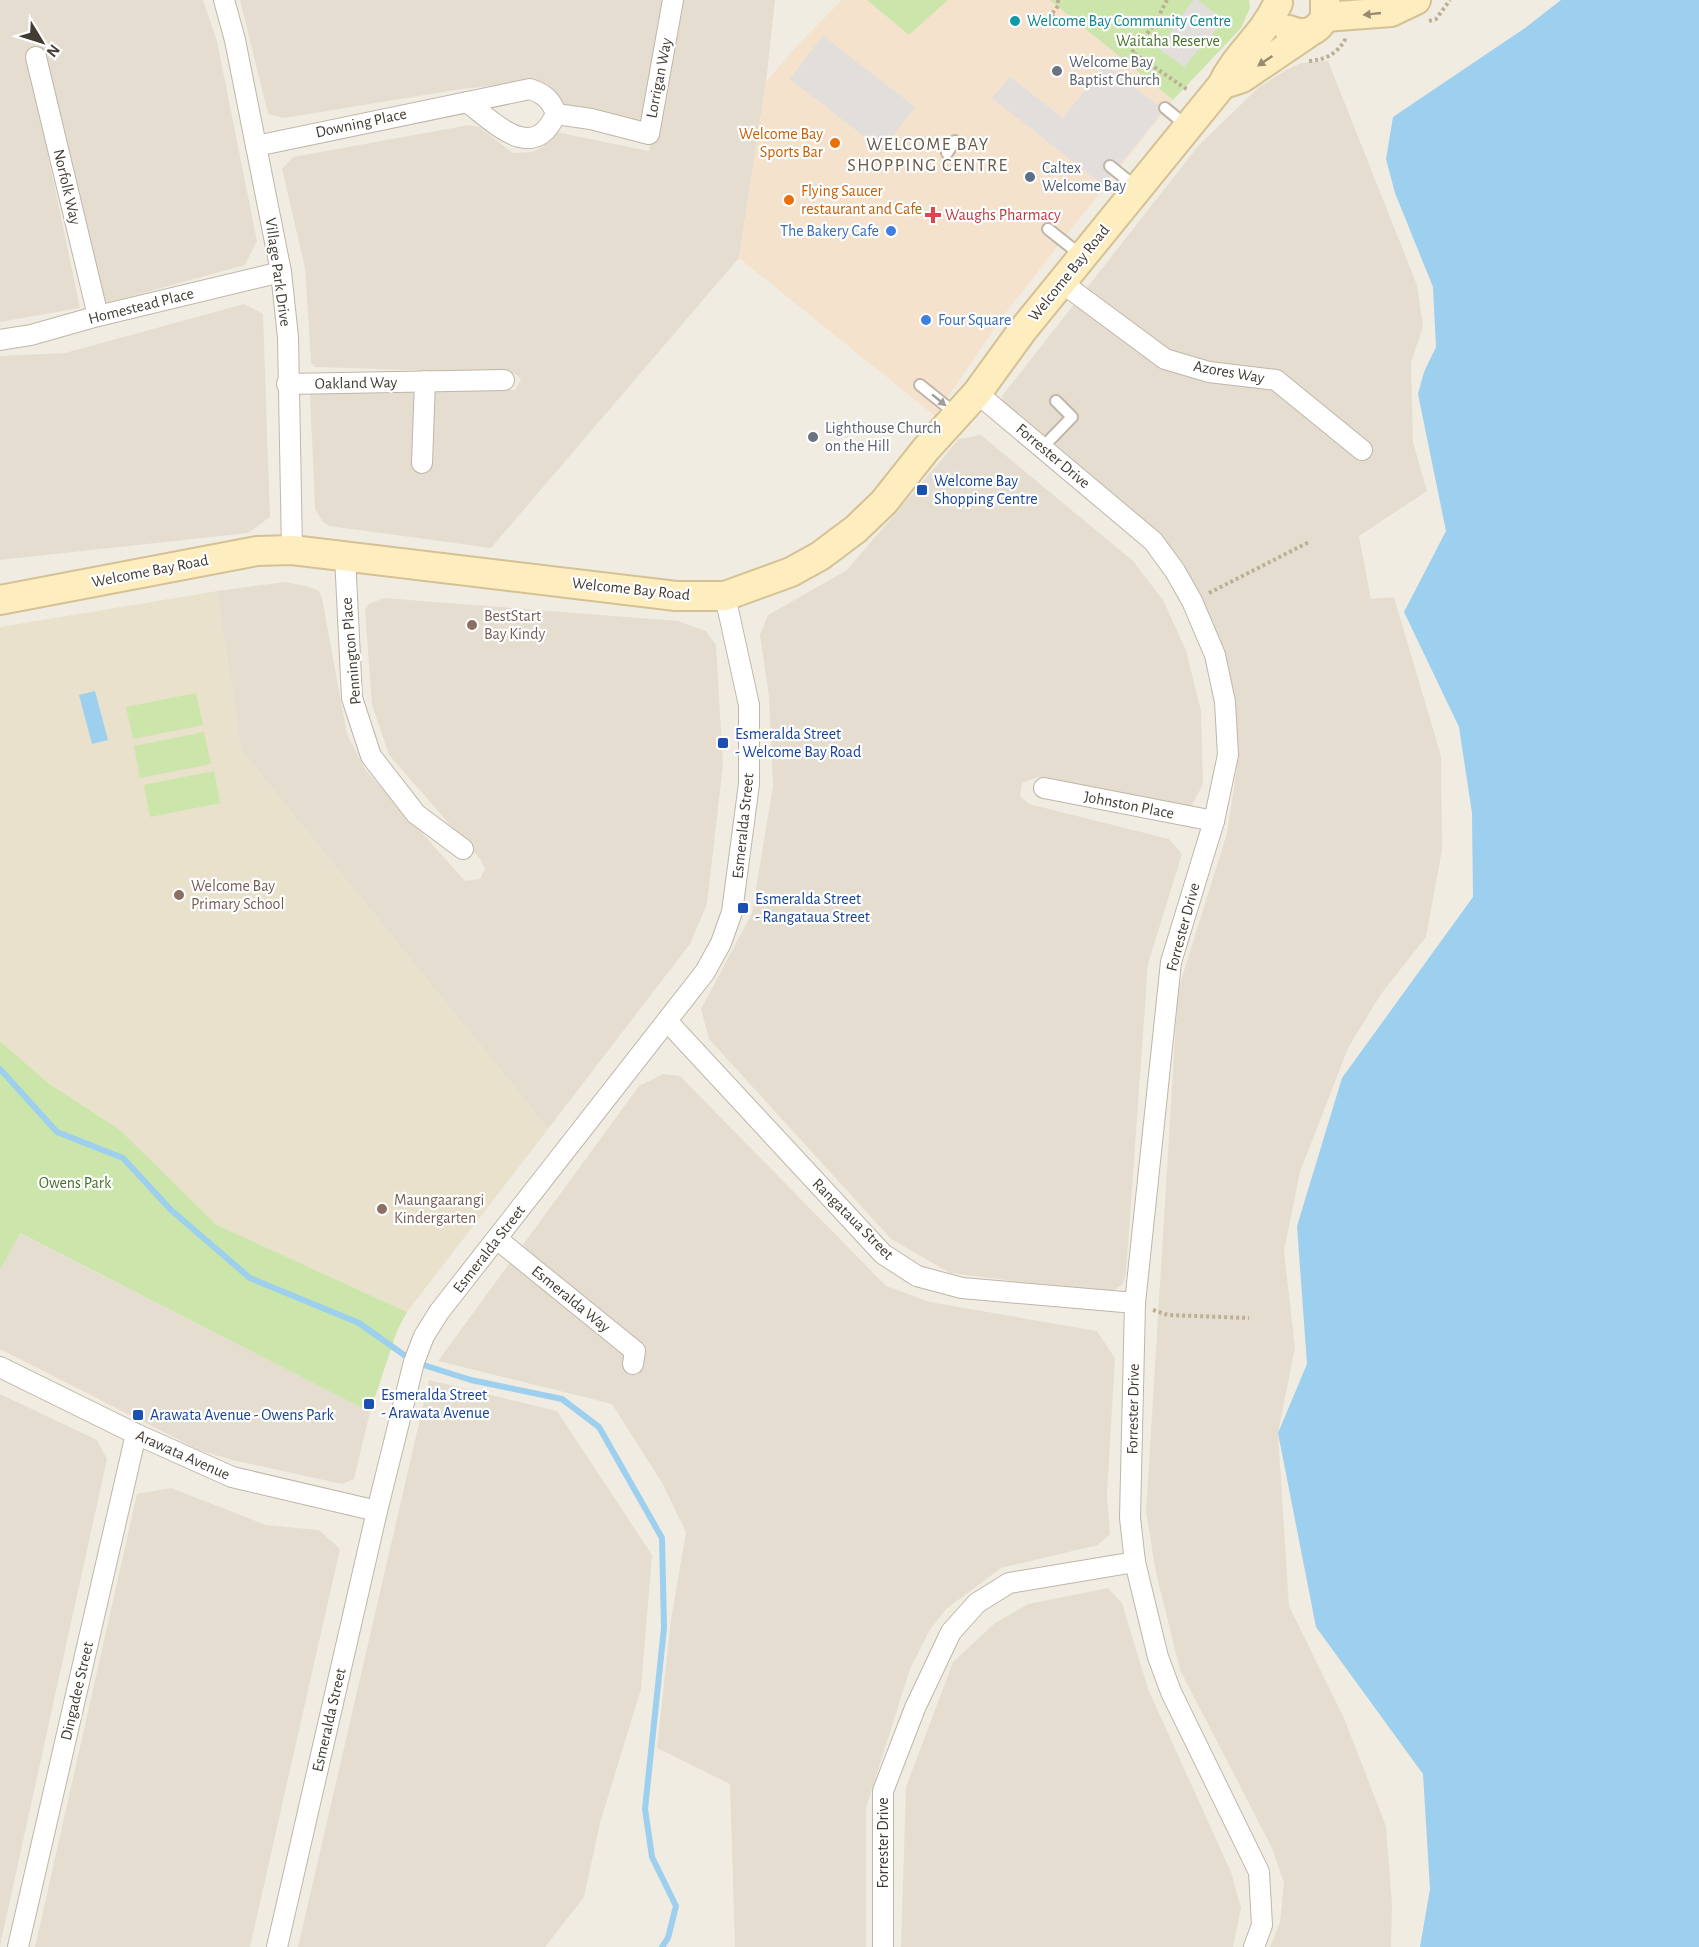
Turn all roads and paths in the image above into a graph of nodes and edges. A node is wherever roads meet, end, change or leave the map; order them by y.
1 (224, 0) edge
2 (673, 0) edge
3 (1058, 0) edge
4 (1167, 0) edge
5 (1450, 0) edge
6 (1278, 2) edge
7 (1422, 8) edge
8 (1060, 21) dead end
9 (1315, 28) edge
10 (1348, 35) dead end
11 (36, 57) dead end
12 (1222, 85) junction
13 (1188, 90) dead end
14 (467, 102) junction
15 (1165, 108) dead end
16 (556, 114) junction
17 (1188, 126) junction
18 (955, 141) dead end
19 (256, 146) junction
20 (947, 153) dead end
21 (1110, 166) dead end
22 (1137, 188) junction
23 (1048, 229) dead end
24 (1082, 256) junction
25 (281, 272) junction
26 (1061, 282) junction
27 (98, 316) junction
28 (0, 340) edge
29 (504, 380) dead end
30 (425, 381) junction
31 (287, 384) junction
32 (920, 385) dead end
33 (976, 393) junction
34 (1056, 401) dead end
35 (958, 415) junction
36 (1043, 447) junction
37 (1362, 450) dead end
38 (422, 463) dead end
39 (1309, 542) dead end
40 (292, 550) junction
41 (345, 556) junction
42 (726, 596) junction
43 (0, 600) edge
44 (1192, 601) junction
45 (1044, 788) dead end
46 (1214, 822) junction
47 (463, 849) dead end
48 (667, 1021) junction
49 (497, 1239) junction
50 (1135, 1304) junction
51 (1250, 1318) dead end
52 (633, 1364) dead end
53 (0, 1367) edge
54 (136, 1434) junction
55 (377, 1511) junction
56 (1135, 1562) junction
57 (18, 1947) edge
58 (277, 1947) edge
59 (882, 1947) edge
60 (1254, 1947) edge

1 - 19 street, Village Park Drive
2 - 16 street, Lorrigan Way
3 - 8 path
4 - 13 path
5 - 7 path
6 - 9 main road
6 - 12 main road, Welcome Bay Road
7 -> 9 main road, Welcome Bay Road
9 - 10 path
9 -> 12 main road, Welcome Bay Road
11 - 27 street, Norfolk Way
12 - 17 main road, Welcome Bay Road
14 - 16 street, Downing Place
14 - 16 street
14 - 19 street, Downing Place
15 - 17 lane
17 - 22 main road, Welcome Bay Road
18 - 20 lane
19 - 25 street, Village Park Drive
21 - 22 lane
22 - 24 main road, Welcome Bay Road
23 - 24 lane
24 - 26 main road, Welcome Bay Road
25 - 27 street, Homestead Place
25 - 31 street, Village Park Drive
26 - 33 main road, Welcome Bay Road
26 - 37 street, Azores Way
27 - 28 street, Homestead Place
29 - 30 street, Oakland Way
30 - 31 street, Oakland Way
30 - 38 street
31 - 40 street, Village Park Drive
32 -> 35 lane
33 - 35 main road, Welcome Bay Road
33 - 36 street, Forrester Drive
34 - 36 lane
35 - 42 main road, Welcome Bay Road
36 - 44 street, Forrester Drive
39 - 44 path
40 - 41 main road, Welcome Bay Road
40 - 43 main road, Welcome Bay Road
41 - 42 main road, Welcome Bay Road
41 - 47 street, Pennington Place
42 - 48 street, Esmeralda Street
44 - 46 street, Forrester Drive
45 - 46 street, Johnston Place
46 - 50 street, Forrester Drive
48 - 49 street, Esmeralda Street
48 - 50 street, Rangataua Street
49 - 52 street, Esmeralda Way
49 - 55 street, Esmeralda Street
50 - 51 path
50 - 56 street, Forrester Drive
53 - 54 street, Arawata Avenue
54 - 55 street, Arawata Avenue
54 - 57 street, Dingadee Street
55 - 58 street, Esmeralda Street
56 - 59 street, Forrester Drive
56 - 60 street, Forrester Drive

